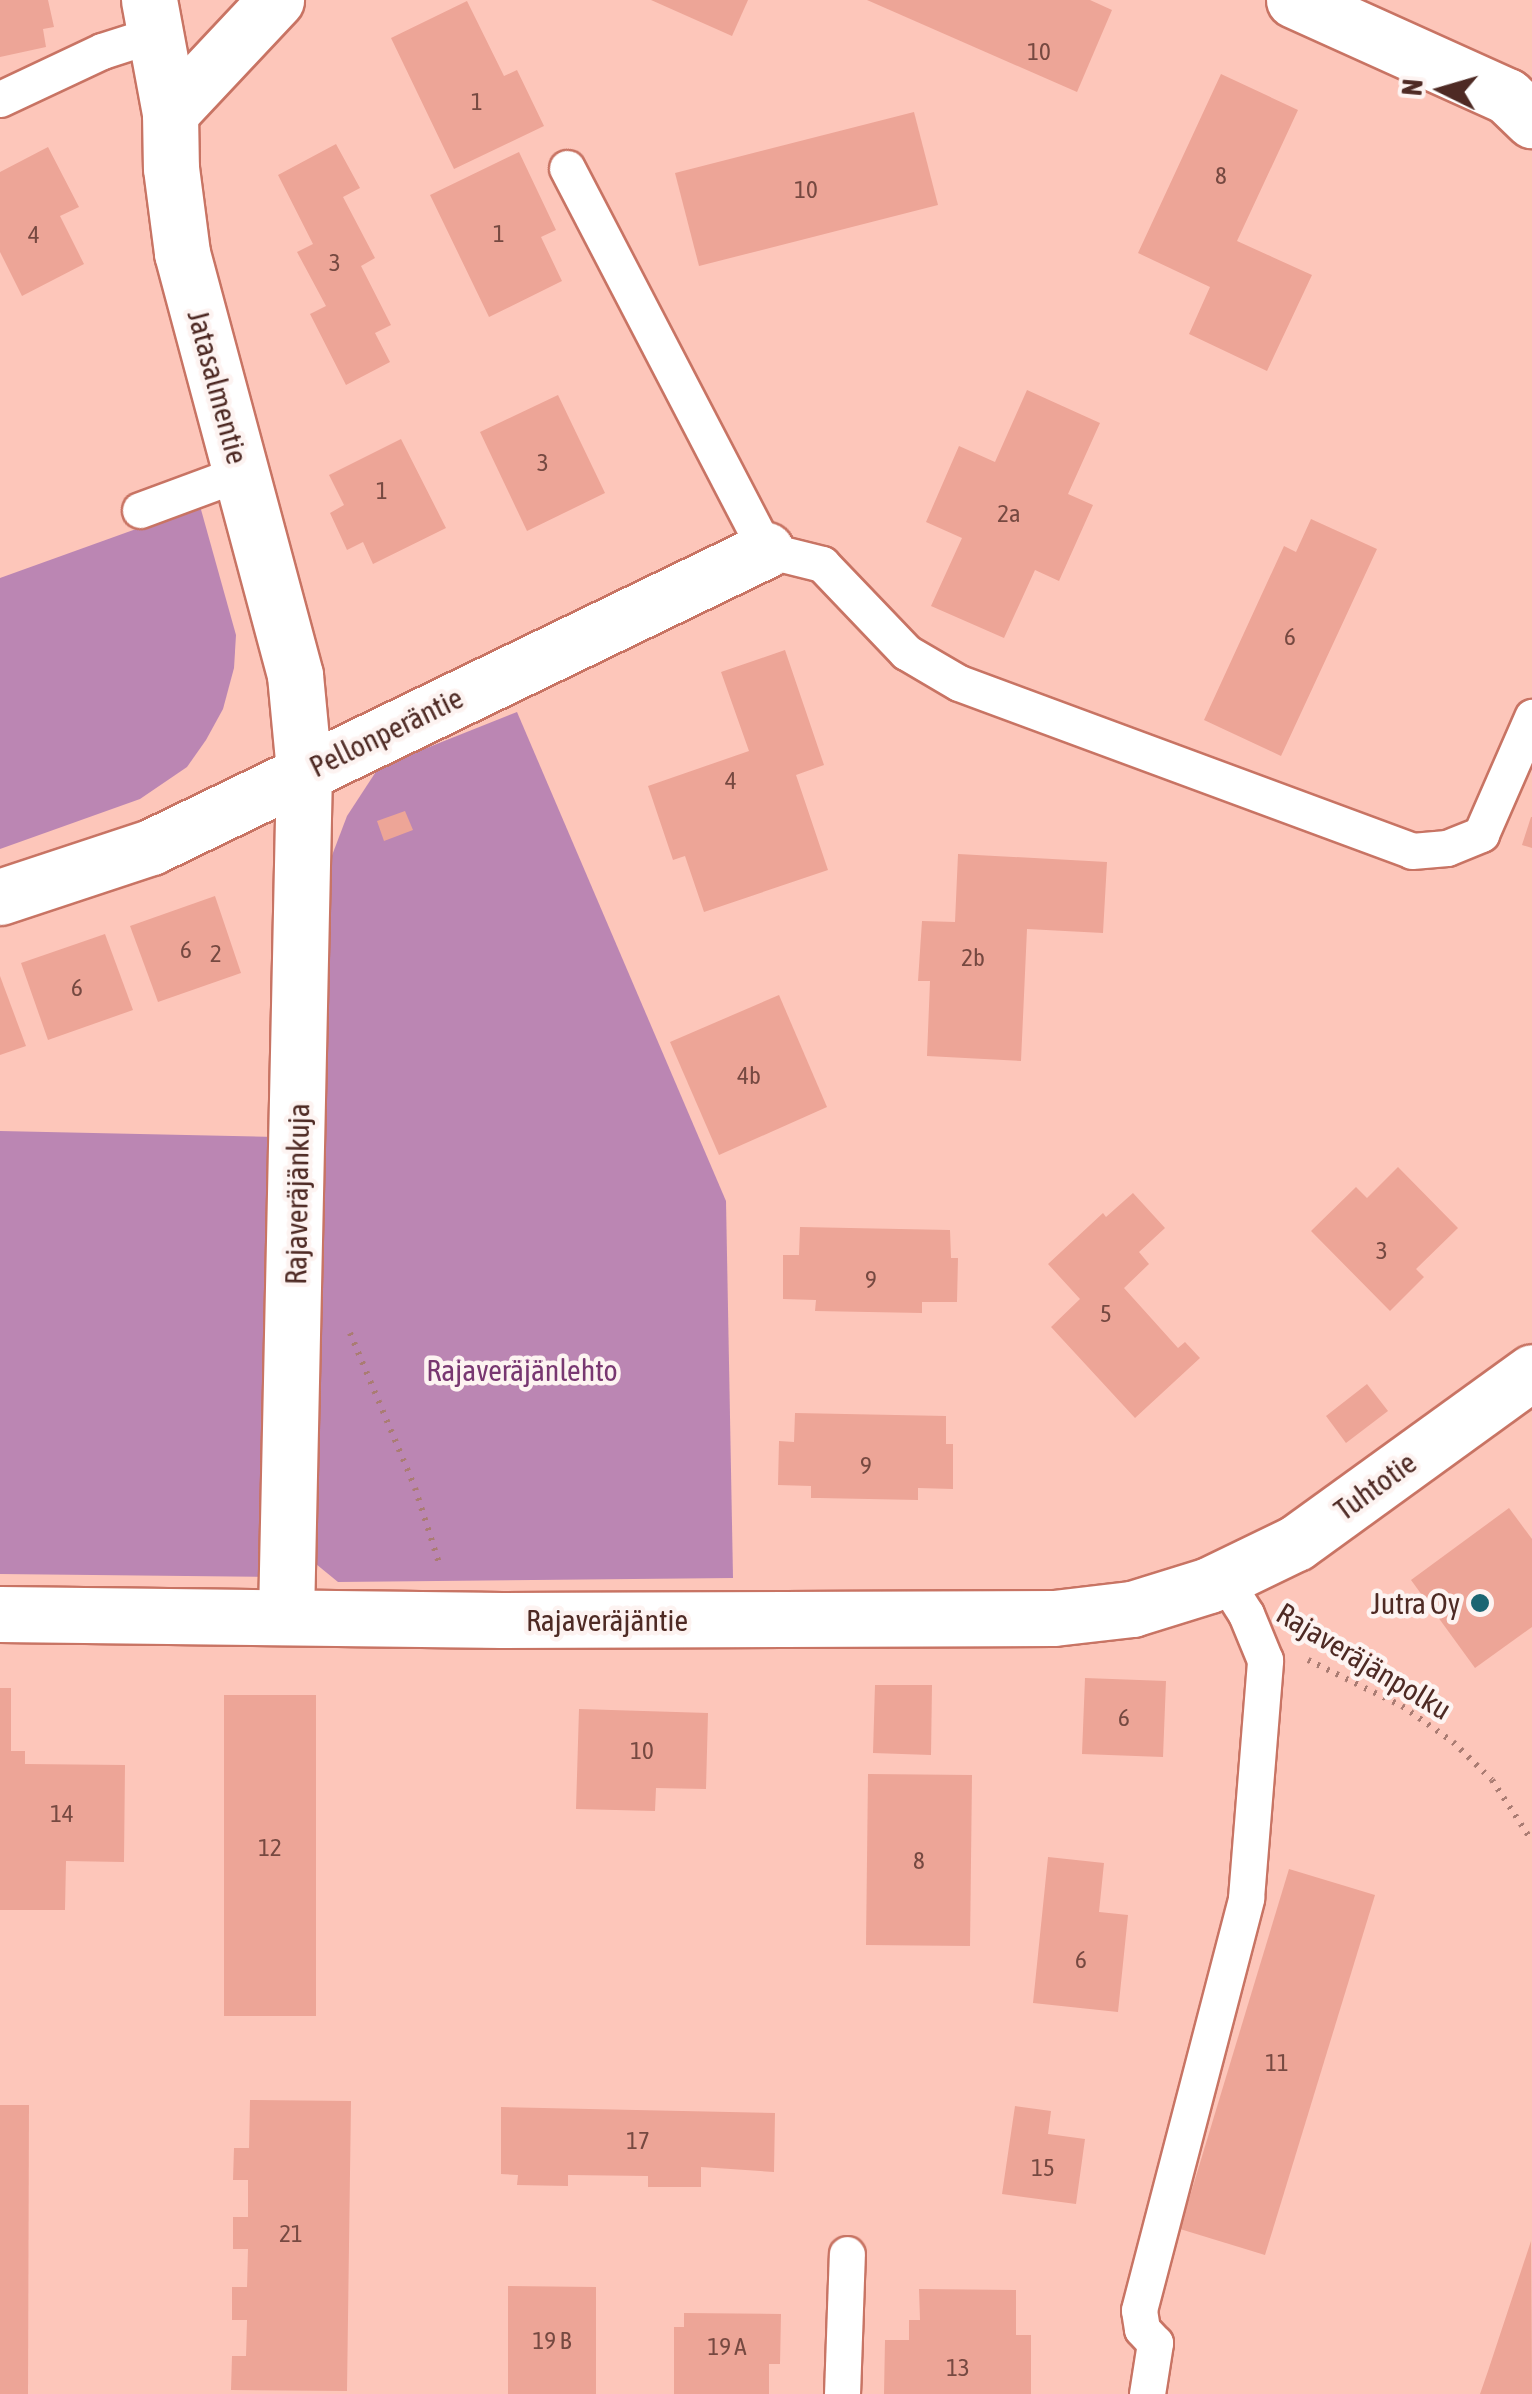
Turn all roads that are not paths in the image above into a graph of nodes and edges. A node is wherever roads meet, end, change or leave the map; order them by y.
1 (276, 0) edge
2 (1294, 0) edge
3 (152, 17) edge
4 (0, 99) edge
5 (170, 113) junction
6 (1532, 120) edge
7 (568, 168) dead end
8 (240, 472) junction
9 (140, 510) dead end
10 (766, 550) junction
11 (1532, 717) edge
12 (304, 771) junction
13 (0, 897) edge
14 (1532, 1372) edge
15 (1226, 1593) junction
16 (0, 1614) edge
17 (286, 1616) junction
18 (846, 2254) dead end
19 (842, 2394) edge
20 (1147, 2394) edge

1 - 5 street
2 - 6 street
3 - 4 lane
3 - 5 street, Jatasalmentie
5 - 8 street, Jatasalmentie
7 - 10 lane
8 - 9 lane
8 - 12 street, Jatasalmentie
10 - 11 lane
10 - 12 street, Pellonperäntie
12 - 13 street, Pellonperäntie
12 - 17 street, Rajaveräjänkuja
14 - 15 street, Tuhtotie
15 - 17 street, Rajaveräjäntie
15 - 20 lane
16 - 17 street, Rajaveräjäntie
18 - 19 lane

